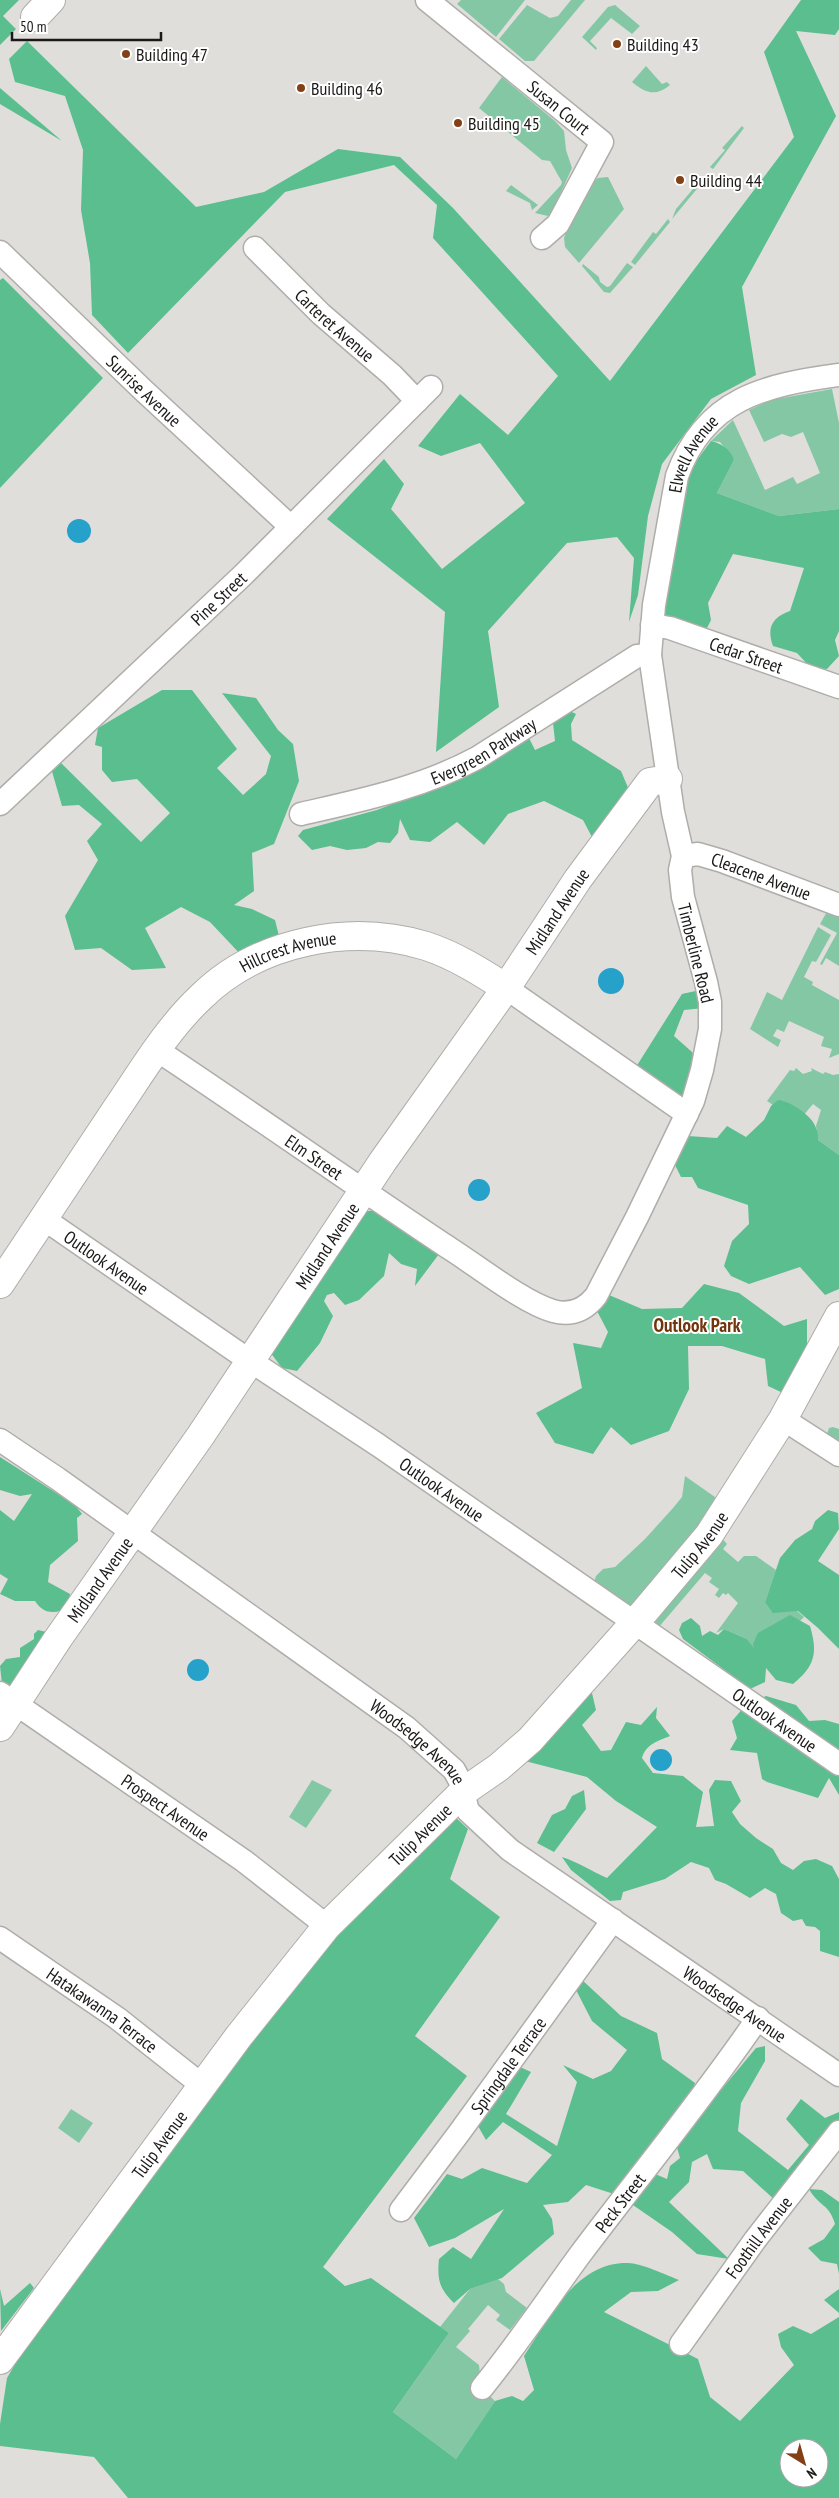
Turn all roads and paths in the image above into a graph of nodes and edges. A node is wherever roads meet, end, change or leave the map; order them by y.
1 (427, 0) edge
2 (542, 238) dead end
3 (255, 248) dead end
4 (0, 252) edge
5 (839, 375) edge
6 (424, 394) joint
7 (291, 527) junction
8 (652, 625) junction
9 (650, 655) junction
10 (839, 687) edge
11 (668, 779) junction
12 (0, 804) edge
13 (301, 814) dead end
14 (683, 856) junction
15 (839, 905) edge
16 (506, 988) junction
17 (157, 1050) junction
18 (687, 1114) junction
19 (363, 1191) junction
20 (44, 1219) junction
21 (0, 1284) edge
22 (577, 1311) joint
23 (839, 1316) edge
24 (251, 1361) junction
25 (783, 1418) junction
26 (0, 1440) edge
27 (839, 1455) edge
28 (133, 1533) junction
29 (634, 1624) junction
30 (8, 1698) edge
31 (0, 1727) edge
32 (839, 1764) edge
33 (463, 1792) junction
34 (614, 1920) junction
35 (328, 1926) junction
36 (0, 1938) edge
37 (758, 2018) junction
38 (839, 2075) edge
39 (203, 2086) junction
40 (839, 2132) edge
41 (401, 2210) dead end
42 (681, 2344) dead end
43 (0, 2360) edge
44 (482, 2388) dead end

1 - 2 street, Susan Court
3 - 6 street, Carteret Avenue
4 - 7 street, Sunrise Avenue
5 - 8 street, Elwell Avenue
6 - 7 street, Pine Street
7 - 12 street, Pine Street
8 - 9 street, Timberline Road
8 - 10 street, Cedar Street
9 - 11 street, Timberline Road
9 - 13 street, Evergreen Parkway
11 - 14 street, Timberline Road
11 - 16 street, Midland Avenue
14 - 15 street, Cleacene Avenue
14 - 18 street, Timberline Road
16 - 17 street, Hillcrest Avenue
16 - 18 street, Hillcrest Avenue
16 - 19 street, Midland Avenue
17 - 19 street, Elm Street
17 - 20 street, Hillcrest Avenue
18 - 22 street, Timberline Road
19 - 22 street, Elm Street
19 - 24 street, Midland Avenue
20 - 21 street, Hillcrest Avenue
20 - 24 street, Outlook Avenue
23 - 25 street, Tulip Avenue
24 - 28 street, Midland Avenue
24 - 29 street, Outlook Avenue
25 - 27 street
25 - 29 street, Tulip Avenue
26 - 28 street, Woodsedge Avenue
28 - 30 street, Midland Avenue
28 - 33 street, Woodsedge Avenue
29 - 32 street, Outlook Avenue
29 - 33 street, Tulip Avenue
30 - 31 street, Midland Avenue
30 - 35 street, Prospect Avenue
33 - 34 street, Woodsedge Avenue
33 - 35 street, Tulip Avenue
34 - 37 street, Woodsedge Avenue
34 - 41 street, Springdale Terrace
35 - 39 street, Tulip Avenue
36 - 39 street, Hatakawanna Terrace
37 - 38 street, Woodsedge Avenue
37 - 44 street, Peck Street
39 - 43 street, Tulip Avenue
40 - 42 street, Foothill Avenue

